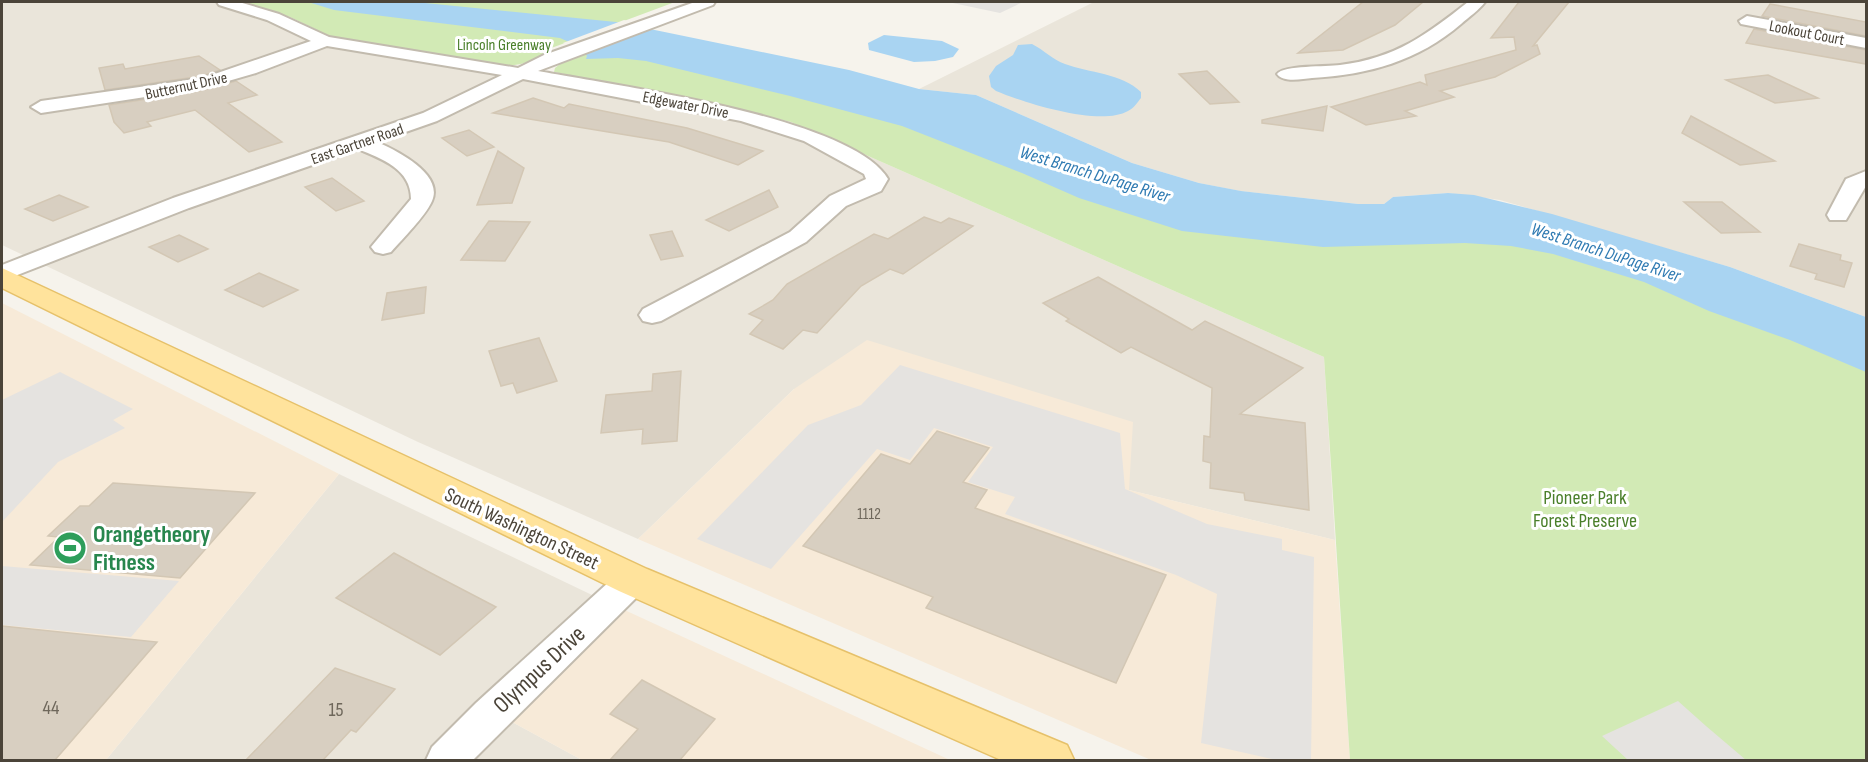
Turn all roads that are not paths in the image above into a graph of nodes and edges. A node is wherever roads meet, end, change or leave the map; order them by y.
1 (224, 2) edge
2 (708, 2) edge
3 (1477, 2) edge
4 (1747, 21) dead end
5 (325, 41) junction
6 (1866, 43) edge
7 (519, 74) junction
8 (1286, 74) dead end
9 (41, 107) dead end
10 (360, 142) junction
11 (1866, 177) edge
12 (1838, 215) dead end
13 (383, 247) dead end
14 (2, 275) edge
15 (652, 315) dead end
16 (633, 580) junction
17 (447, 760) edge
18 (1050, 760) edge

1 - 5 street, Edgewater Drive
2 - 7 street, East Gartner Road
3 - 8 street
4 - 6 street, Lookout Court
5 - 7 street, Edgewater Drive
5 - 9 street, Butternut Drive
7 - 10 street, East Gartner Road
7 - 15 street, Edgewater Drive
10 - 13 street
10 - 14 street, East Gartner Road
11 - 12 street
14 - 16 main road, South Washington Street
16 - 17 street, Olympus Drive
16 - 18 main road, South Washington Street

